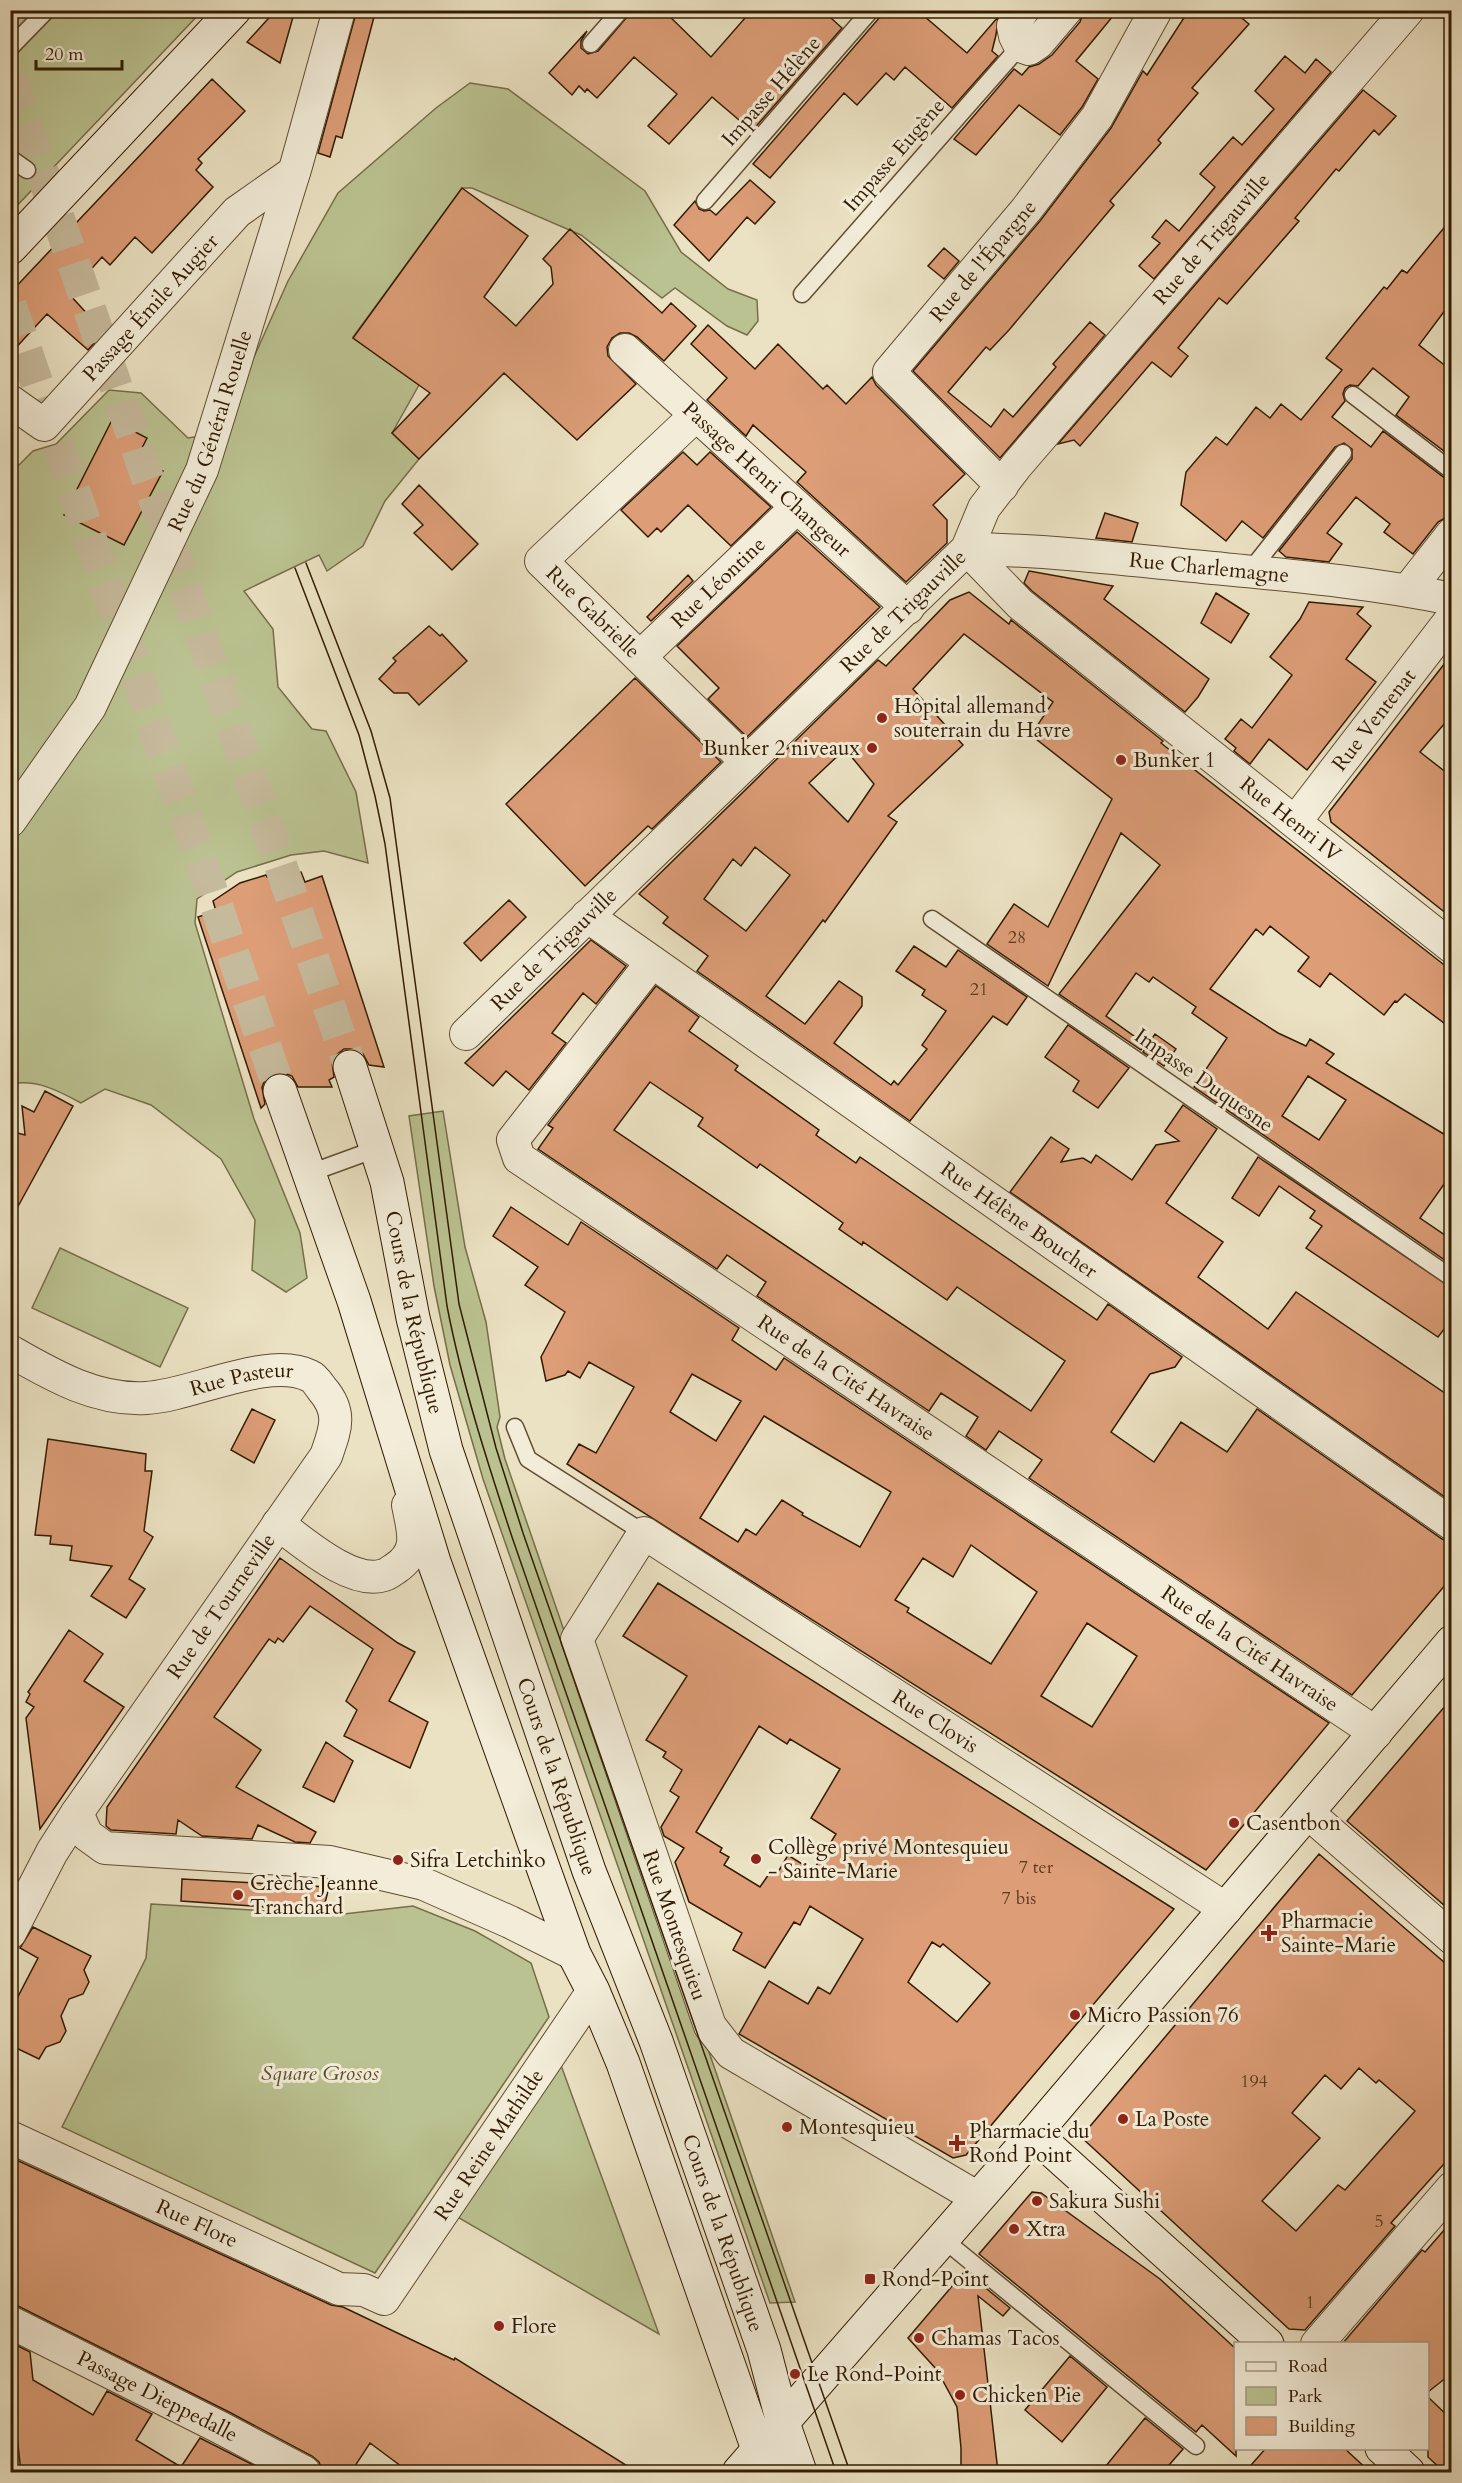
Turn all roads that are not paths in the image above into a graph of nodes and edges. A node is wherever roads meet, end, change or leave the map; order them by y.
1 (47, 10) edge
2 (234, 10) edge
3 (339, 10) edge
4 (621, 10) edge
5 (871, 10) edge
6 (1023, 10) edge
7 (1066, 10) edge
8 (1156, 10) edge
9 (1396, 16) edge
10 (591, 44) dead end
11 (1020, 46) junction
12 (10, 48) edge
13 (10, 158) edge
14 (27, 170) dead end
15 (294, 172) junction
16 (705, 201) dead end
17 (10, 248) edge
18 (802, 294) dead end
19 (625, 350) dead end
20 (1353, 395) dead end
21 (10, 401) edge
22 (696, 415) junction
23 (1342, 453) dead end
24 (1452, 471) edge
25 (1002, 486) junction
26 (797, 507) junction
27 (1452, 534) edge
28 (966, 549) junction
29 (1251, 572) junction
30 (1408, 590) junction
31 (1452, 599) edge
32 (908, 608) junction
33 (1452, 618) edge
34 (640, 657) junction
35 (747, 762) junction
36 (10, 821) edge
37 (1295, 822) junction
38 (587, 916) junction
39 (932, 919) dead end
40 (1452, 947) edge
41 (652, 962) junction
42 (466, 1034) dead end
43 (350, 1067) tunnel mouth
44 (280, 1091) tunnel mouth
45 (376, 1149) junction
46 (310, 1173) junction
47 (1452, 1278) edge
48 (10, 1351) edge
49 (391, 1424) junction
50 (515, 1427) dead end
51 (278, 1524) junction
52 (1452, 1524) edge
53 (644, 1533) junction
54 (1452, 1642) edge
55 (1376, 1733) junction
56 (77, 1813) junction
57 (1308, 1813) junction
58 (1226, 1910) junction
59 (10, 1933) edge
60 (1452, 1938) edge
61 (574, 1954) junction
62 (593, 1991) junction
63 (1034, 2134) junction
64 (10, 2137) edge
65 (1452, 2188) edge
66 (978, 2198) junction
67 (943, 2238) junction
68 (384, 2299) joint
69 (10, 2322) edge
70 (1266, 2342) edge
71 (1318, 2342) edge
72 (783, 2422) junction
73 (1196, 2446) dead end
74 (1384, 2450) edge
75 (754, 2465) edge
76 (304, 2472) edge
77 (800, 2472) edge
78 (1408, 2472) edge

1 - 12 lane
2 - 17 main road
3 - 15 street, Rue du Général Rouelle
4 - 10 lane
5 - 16 lane, Impasse Hélène
6 - 11 street
7 - 11 street
8 - 25 street, Rue de l'Épargne
9 - 25 street, Rue de Trigauville
11 - 18 lane, Impasse Eugène
13 - 14 lane
15 - 21 street, Passage Émile Augier
15 - 36 street, Rue du Général Rouelle
19 - 22 street, Passage Henri Changeur
20 - 24 lane
22 - 26 street, Passage Henri Changeur
22 - 34 street, Rue Gabrielle
23 - 29 lane
25 - 28 street, Rue de Trigauville
26 - 32 street, Passage Henri Changeur
26 - 34 street, Rue Léontine
27 - 30 street
28 - 29 street, Rue Charlemagne
28 - 32 street, Rue de Trigauville
28 - 37 street, Rue Henri IV
29 - 30 street, Rue Charlemagne
30 - 31 street, Rue Charlemagne
32 - 35 street, Rue de Trigauville
33 - 37 street, Rue Ventenat
34 - 35 street, Rue Gabrielle
35 - 38 street, Rue de Trigauville
37 - 40 street, Rue Henri IV
38 - 41 street, Rue Hélène Boucher
38 - 42 street, Rue de Trigauville
39 - 47 lane, Impasse Duquesne
41 - 52 street, Rue Hélène Boucher
41 - 55 street, Rue de la Cité Havraise
43 - 45 main road, Cours de la République
44 - 46 main road, Cours de la République
45 - 46 lane
45 - 72 main road, Cours de la République
46 - 49 main road, Cours de la République
48 - 51 street, Rue Pasteur
49 - 51 street, Rue de Tourneville
49 - 61 main road, Cours de la République
50 - 53 lane
51 - 56 street, Rue de Tourneville
53 - 58 street, Rue Clovis
53 - 66 street, Rue Montesquieu
54 - 55 main road
55 - 57 main road
56 - 59 street, Rue de Tourneville
56 - 61 street
57 - 58 main road
57 - 60 street
58 - 63 main road
61 - 62 main road, Cours de la République
62 - 68 street, Rue Reine Mathilde
62 - 75 main road, Cours de la République
63 - 66 main road
63 - 70 main road
64 - 68 street, Rue Flore
65 - 71 street
66 - 67 main road
67 - 72 main road
67 - 73 lane
69 - 76 street, Passage Dieppedalle
72 - 75 main road
72 - 77 main road, Cours de la République
74 - 78 main road

